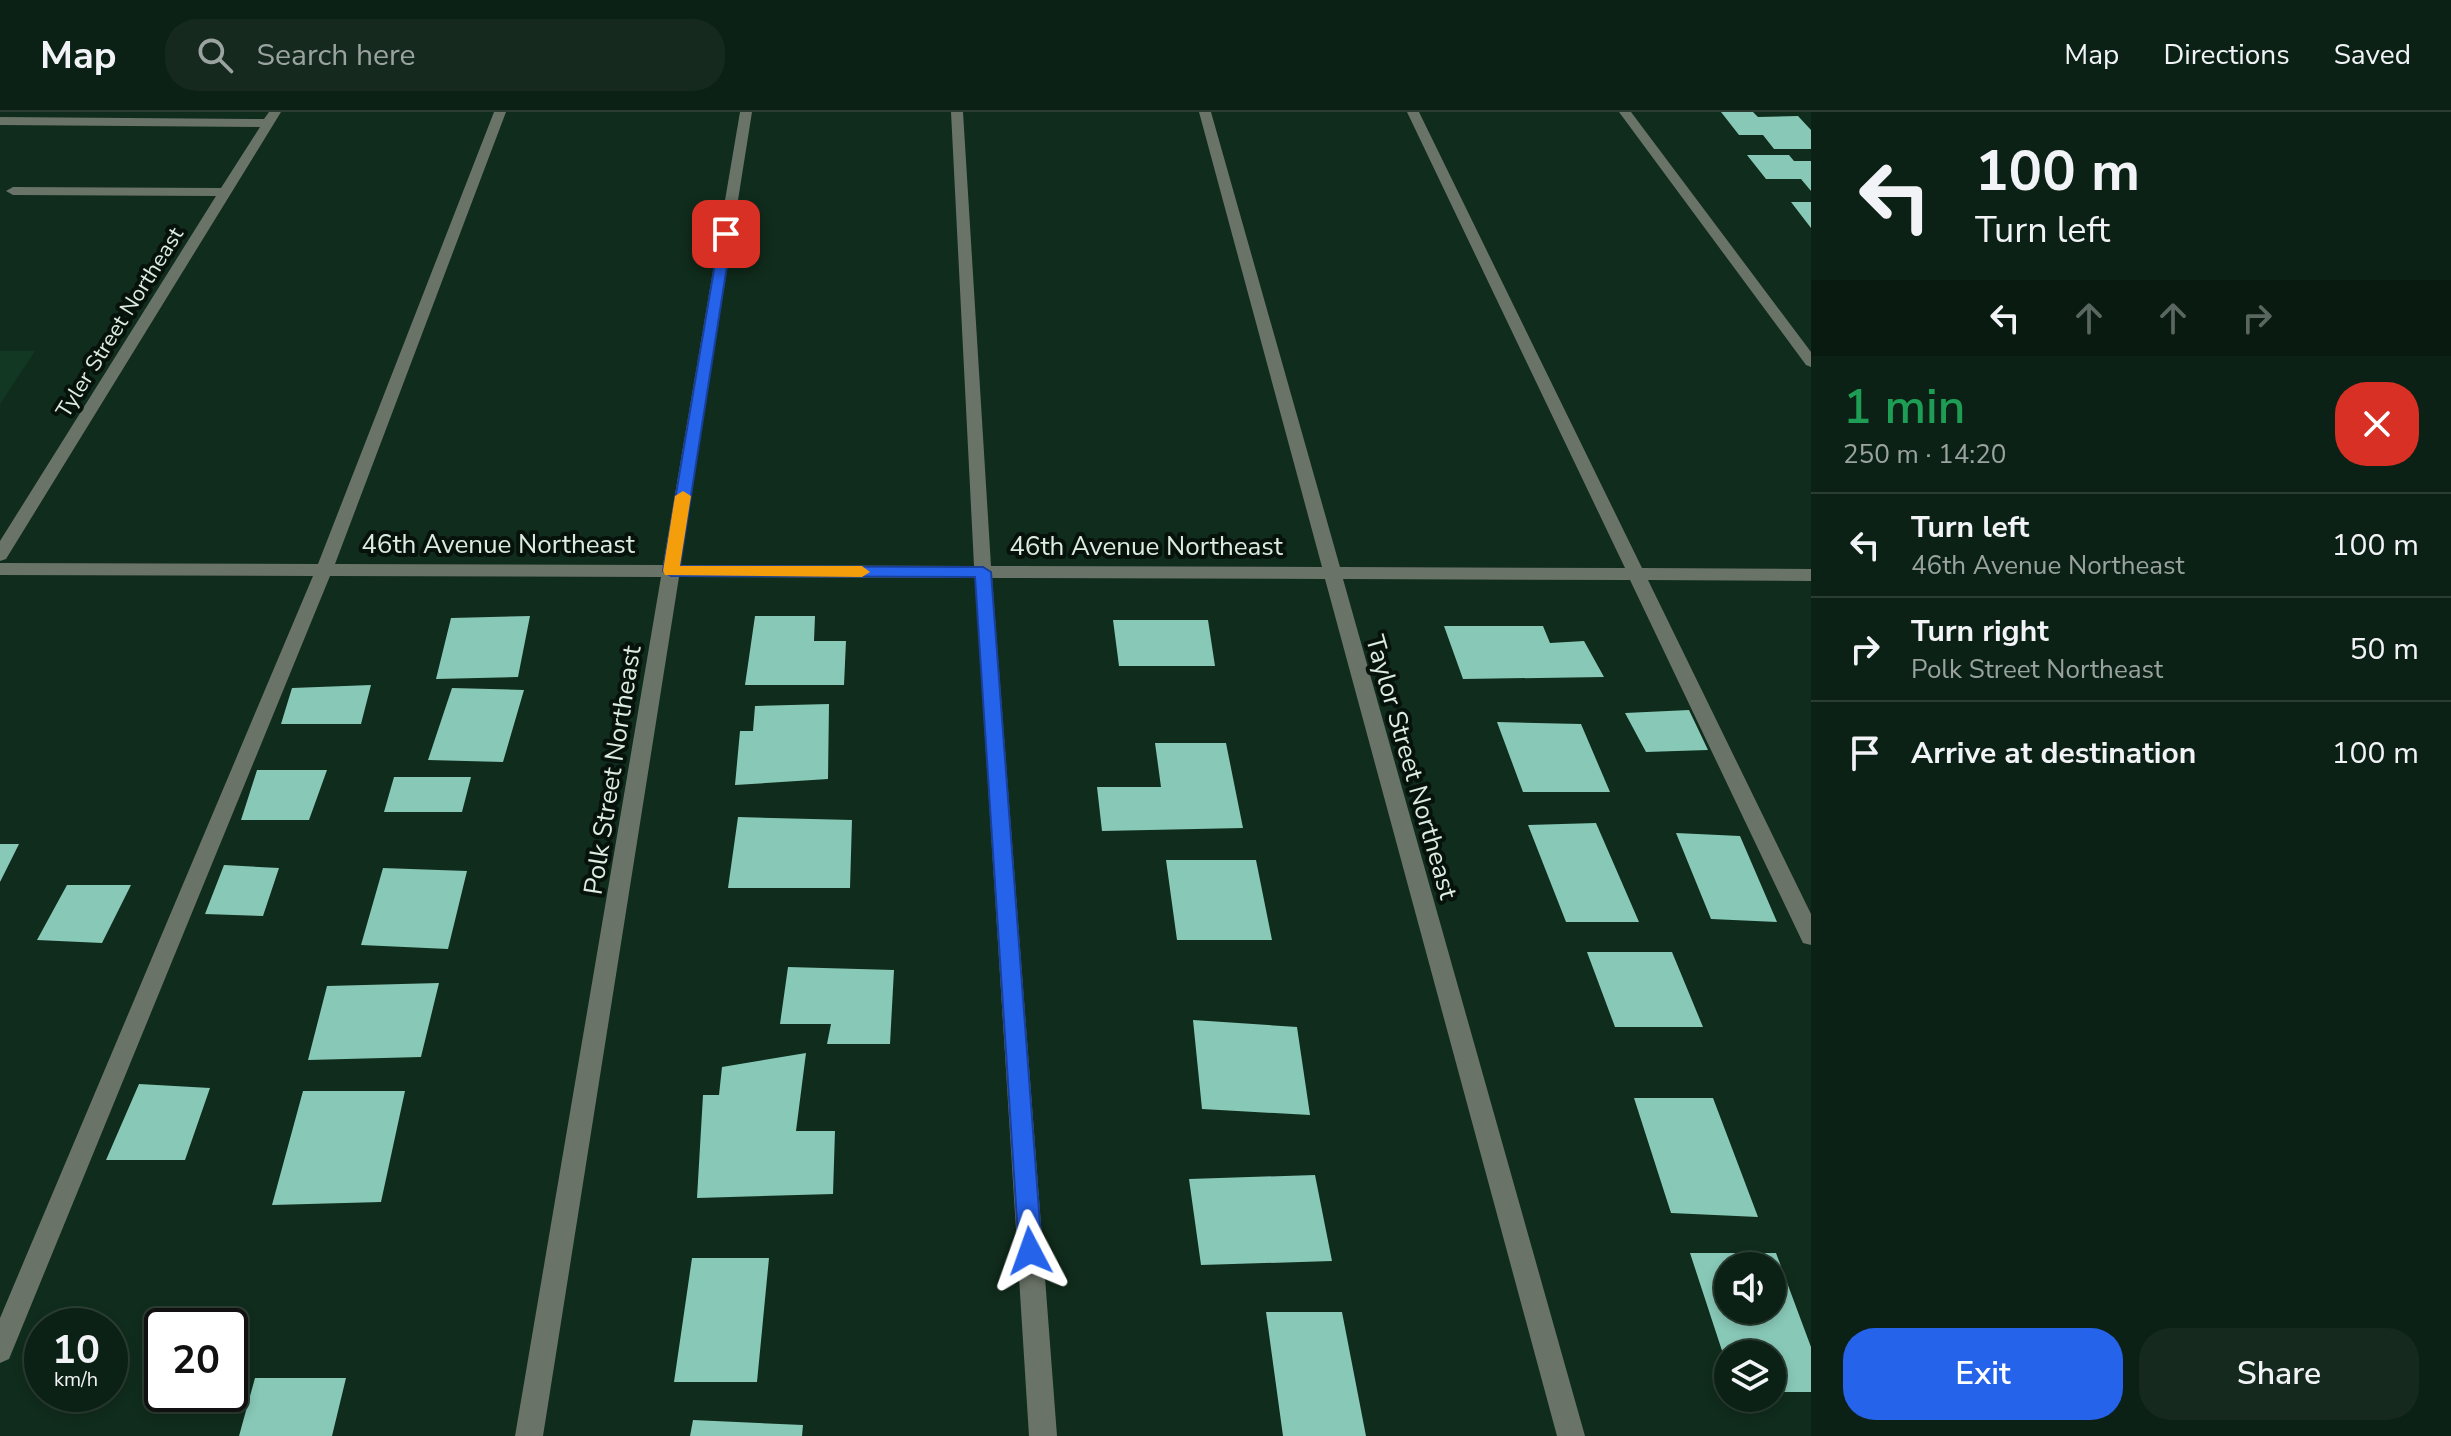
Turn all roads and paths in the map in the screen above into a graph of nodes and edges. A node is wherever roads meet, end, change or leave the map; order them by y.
1 (500, 112) edge
2 (746, 112) edge
3 (957, 112) edge
4 (1205, 112) edge
5 (1413, 112) edge
6 (1625, 112) edge
7 (272, 118) edge
8 (0, 121) edge
9 (13, 191) dead end
10 (226, 192) junction
11 (1811, 362) edge
12 (0, 555) edge
13 (0, 569) edge
14 (324, 570) junction
15 (671, 571) junction
16 (983, 572) junction
17 (1331, 573) junction
18 (1638, 574) junction
19 (1811, 575) edge
20 (1811, 936) edge
21 (0, 1350) edge
22 (529, 1436) edge
23 (1043, 1436) edge
24 (1571, 1436) edge

1 - 14 street
2 - 15 street, Polk Street Northeast
3 - 16 street
4 - 17 street, Taylor Street Northeast
5 - 18 street
6 - 11 street
7 - 8 street
7 - 10 street, Tyler Street Northeast
9 - 10 street
10 - 12 street, Tyler Street Northeast
13 - 14 street, 46th Avenue Northeast
14 - 15 street, 46th Avenue Northeast
14 - 21 street
15 - 16 street, 46th Avenue Northeast
15 - 22 street, Polk Street Northeast
16 - 17 street, 46th Avenue Northeast
16 - 23 street
17 - 18 street, 46th Avenue Northeast
17 - 24 street, Taylor Street Northeast
18 - 19 street, 46th Avenue Northeast
18 - 20 street

